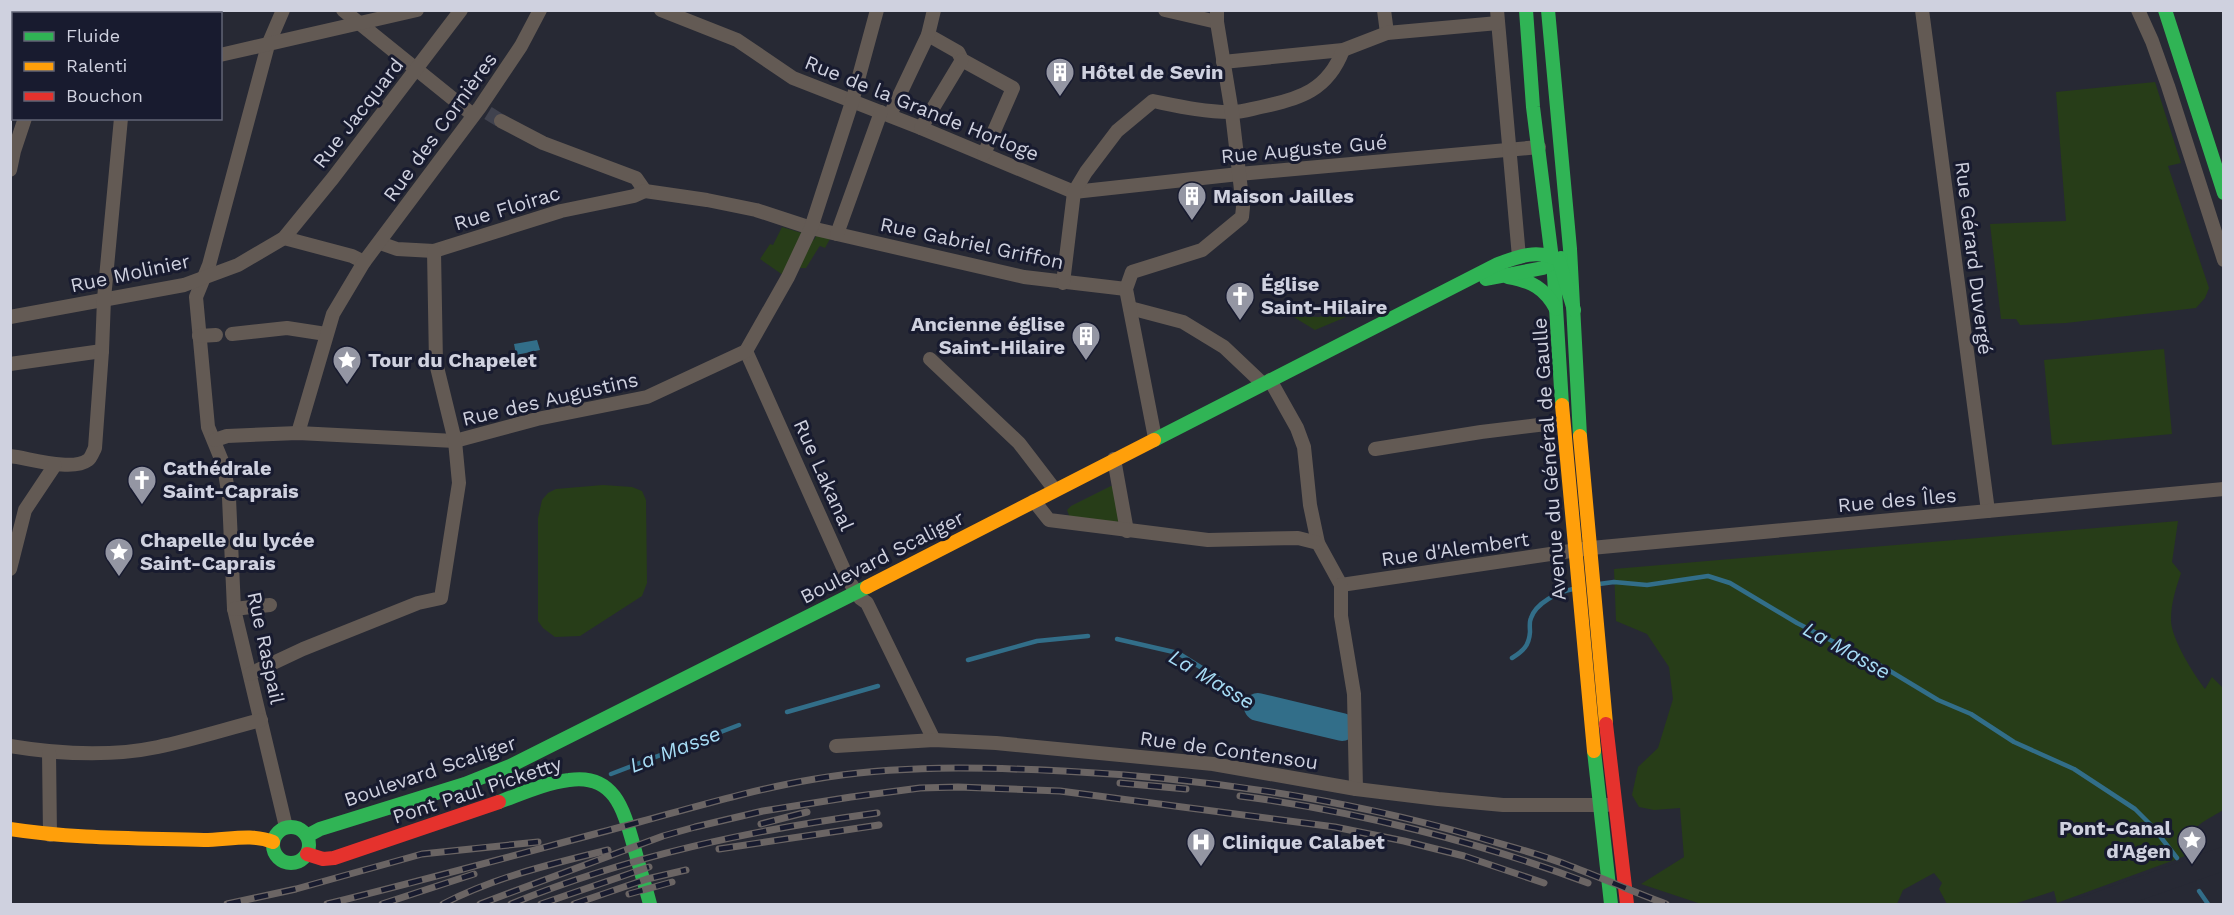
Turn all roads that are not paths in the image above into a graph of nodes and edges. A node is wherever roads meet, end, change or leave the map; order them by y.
1 (283, 10) edge
2 (343, 10) edge
3 (417, 10) edge
4 (461, 10) edge
5 (540, 10) edge
6 (661, 10) edge
7 (877, 10) edge
8 (934, 10) edge
9 (1165, 10) edge
10 (1384, 10) edge
11 (1526, 10) edge
12 (1548, 10) edge
13 (1922, 10) edge
14 (2138, 10) edge
15 (2165, 10) edge
16 (392, 14) edge
17 (1217, 16) edge
18 (1498, 17) edge
19 (360, 24) junction
20 (1387, 33) junction
21 (928, 35) junction
22 (268, 45) junction
23 (1343, 50) junction
24 (222, 55) edge
25 (963, 60) junction
26 (1223, 62) junction
27 (416, 70) junction
28 (852, 102) junction
29 (481, 112) junction
30 (1232, 113) junction
31 (885, 114) junction
32 (25, 120) edge
33 (121, 120) edge
34 (501, 121) tunnel mouth
35 (921, 128) junction
36 (1539, 147) junction
37 (1510, 149) junction
38 (984, 154) junction
39 (10, 170) edge
40 (1239, 174) junction
41 (645, 191) junction
42 (1074, 192) junction
43 (2223, 194) edge
44 (811, 228) junction
45 (837, 234) junction
46 (1549, 236) junction
47 (284, 238) junction
48 (380, 243) junction
49 (1570, 249) junction
50 (434, 251) junction
51 (1525, 255) junction
52 (1554, 260) junction
53 (2223, 260) edge
54 (364, 262) junction
55 (1500, 276) junction
56 (204, 277) junction
57 (1063, 283) junction
58 (1463, 283) junction
59 (1126, 289) junction
60 (104, 299) junction
61 (1130, 308) junction
62 (1557, 310) junction
63 (1574, 310) junction
64 (10, 317) edge
65 (232, 334) dead end
66 (326, 334) junction
67 (216, 335) dead end
68 (200, 336) junction
69 (102, 351) junction
70 (746, 351) junction
71 (930, 359) dead end
72 (10, 364) edge
73 (1266, 381) junction
74 (1563, 422) junction
75 (298, 433) junction
76 (1155, 438) junction
77 (215, 440) junction
78 (455, 441) junction
79 (1375, 449) dead end
80 (10, 456) edge
81 (1114, 459) junction
82 (55, 465) junction
83 (2223, 489) edge
84 (1055, 490) junction
85 (1034, 501) junction
86 (18, 510) edge
87 (1988, 511) junction
88 (1127, 531) junction
89 (1318, 543) junction
90 (1595, 551) junction
91 (1575, 555) junction
92 (10, 569) edge
93 (1341, 585) junction
94 (856, 592) junction
95 (270, 605) dead end
96 (234, 609) junction
97 (250, 674) junction
98 (261, 720) junction
99 (934, 740) junction
100 (10, 746) edge
101 (836, 746) dead end
102 (49, 752) junction
103 (1356, 789) junction
104 (1599, 805) junction
105 (1615, 805) junction
106 (286, 827) junction
107 (10, 829) edge
108 (50, 835) junction
109 (307, 836) junction
110 (273, 842) junction
111 (307, 854) junction
112 (650, 904) edge
113 (1611, 904) edge
114 (1627, 904) edge

1 - 22 street, Rue Raspail
2 - 19 street
3 - 16 street
4 - 27 street, Rue Jacquard
5 - 29 street, Rue des Cornières
6 - 28 street, Rue de la Grande Horloge
7 - 28 street
8 - 21 street
9 - 17 street
10 - 20 street
11 - 36 street, Avenue du Général de Gaulle
12 - 49 street, Avenue du Général de Gaulle
13 - 87 street, Rue Gérard Duvergé
14 - 53 street
15 - 43 street
16 - 19 street
17 - 26 street
18 - 20 street
18 - 37 street
19 - 22 street
19 - 27 street
20 - 23 street
21 - 25 street
21 - 31 street
22 - 24 street
22 - 56 street, Rue Raspail
23 - 26 street
23 - 30 street
25 - 35 street
25 - 38 street
26 - 30 street
27 - 29 street
27 - 47 street, Rue Jacquard
28 - 31 street, Rue de la Grande Horloge
28 - 44 street
29 - 48 street, Rue des Cornières
30 - 40 street
30 - 42 street
31 - 35 street, Rue de la Grande Horloge
31 - 45 street
32 - 39 street
33 - 60 street
34 - 41 street
35 - 38 street, Rue de la Grande Horloge
36 - 37 street, Rue Auguste Gué
36 - 46 street, Avenue du Général de Gaulle
37 - 40 street, Rue Auguste Gué
37 - 51 street
38 - 42 street, Rue de la Grande Horloge
40 - 42 street, Rue Auguste Gué
40 - 59 street
41 - 44 street, Rue Gabriel Griffon
41 - 50 street, Rue Floirac
42 - 57 street
44 - 45 street, Rue Gabriel Griffon
44 - 70 street
45 - 57 street, Rue Gabriel Griffon
46 - 51 street
46 - 52 street, Avenue du Général de Gaulle
47 - 54 street
47 - 56 street, Rue Molinier
48 - 50 street, Rue Floirac
48 - 54 street, Rue des Cornières
49 - 52 street
49 - 63 street, Avenue du Général de Gaulle
50 - 78 street
51 - 52 street
51 - 58 street, Boulevard Scaliger
52 - 55 street, Boulevard Scaliger
52 - 62 street, Avenue du Général de Gaulle
52 - 63 street
54 - 66 street, Rue des Cornières
55 - 58 street, Boulevard Scaliger
55 - 62 street
56 - 60 street, Rue Molinier
56 - 68 street, Rue Raspail
57 - 59 street, Rue Gabriel Griffon
58 - 73 street, Boulevard Scaliger
59 - 61 street
60 - 64 street, Rue Molinier
60 - 69 street
61 - 73 street
61 - 76 street
62 - 74 street, Avenue du Général de Gaulle
63 - 90 street, Avenue du Général de Gaulle
65 - 66 street
66 - 75 street, Rue des Cornières
67 - 68 street
68 - 77 street, Rue Raspail
69 - 72 street
69 - 82 street
70 - 78 street, Rue des Augustins
70 - 94 street, Rue Lakanal
71 - 84 street
73 - 76 street, Boulevard Scaliger
73 - 89 street
74 - 79 street
74 - 91 street, Avenue du Général de Gaulle
75 - 77 street, Rue des Augustins
75 - 78 street, Rue des Augustins
76 - 81 street, Boulevard Scaliger
77 - 96 street, Rue Raspail
78 - 97 street
80 - 82 street
81 - 84 street, Boulevard Scaliger
81 - 88 street
82 - 86 street
83 - 87 street, Rue des Îles
84 - 85 street, Boulevard Scaliger
85 - 88 street
85 - 94 street, Boulevard Scaliger
86 - 92 street
87 - 90 street, Rue des Îles
88 - 89 street
89 - 93 street
90 - 91 street, Rue des Îles
90 - 105 street, Avenue du Général de Gaulle
91 - 93 street, Rue d'Alembert
91 - 104 street, Avenue du Général de Gaulle
93 - 103 street
94 - 99 street, Rue Lakanal
94 - 109 street, Boulevard Scaliger
95 - 96 street
96 - 97 street, Rue Raspail
97 - 98 street, Rue Raspail
98 - 102 street
98 - 106 street, Rue Raspail
99 - 101 street, Rue de Contensou
99 - 103 street, Rue de Contensou
100 - 102 street
102 - 108 street
103 - 104 street, Rue de Contensou
104 - 105 street, Rue de Contensou
104 - 113 street, Avenue du Général de Gaulle
105 - 114 street, Avenue du Général de Gaulle
106 - 109 street
106 - 110 street
107 - 108 street
108 - 110 street
109 - 111 street
110 - 111 street
111 - 112 street, Pont Paul Picketty

